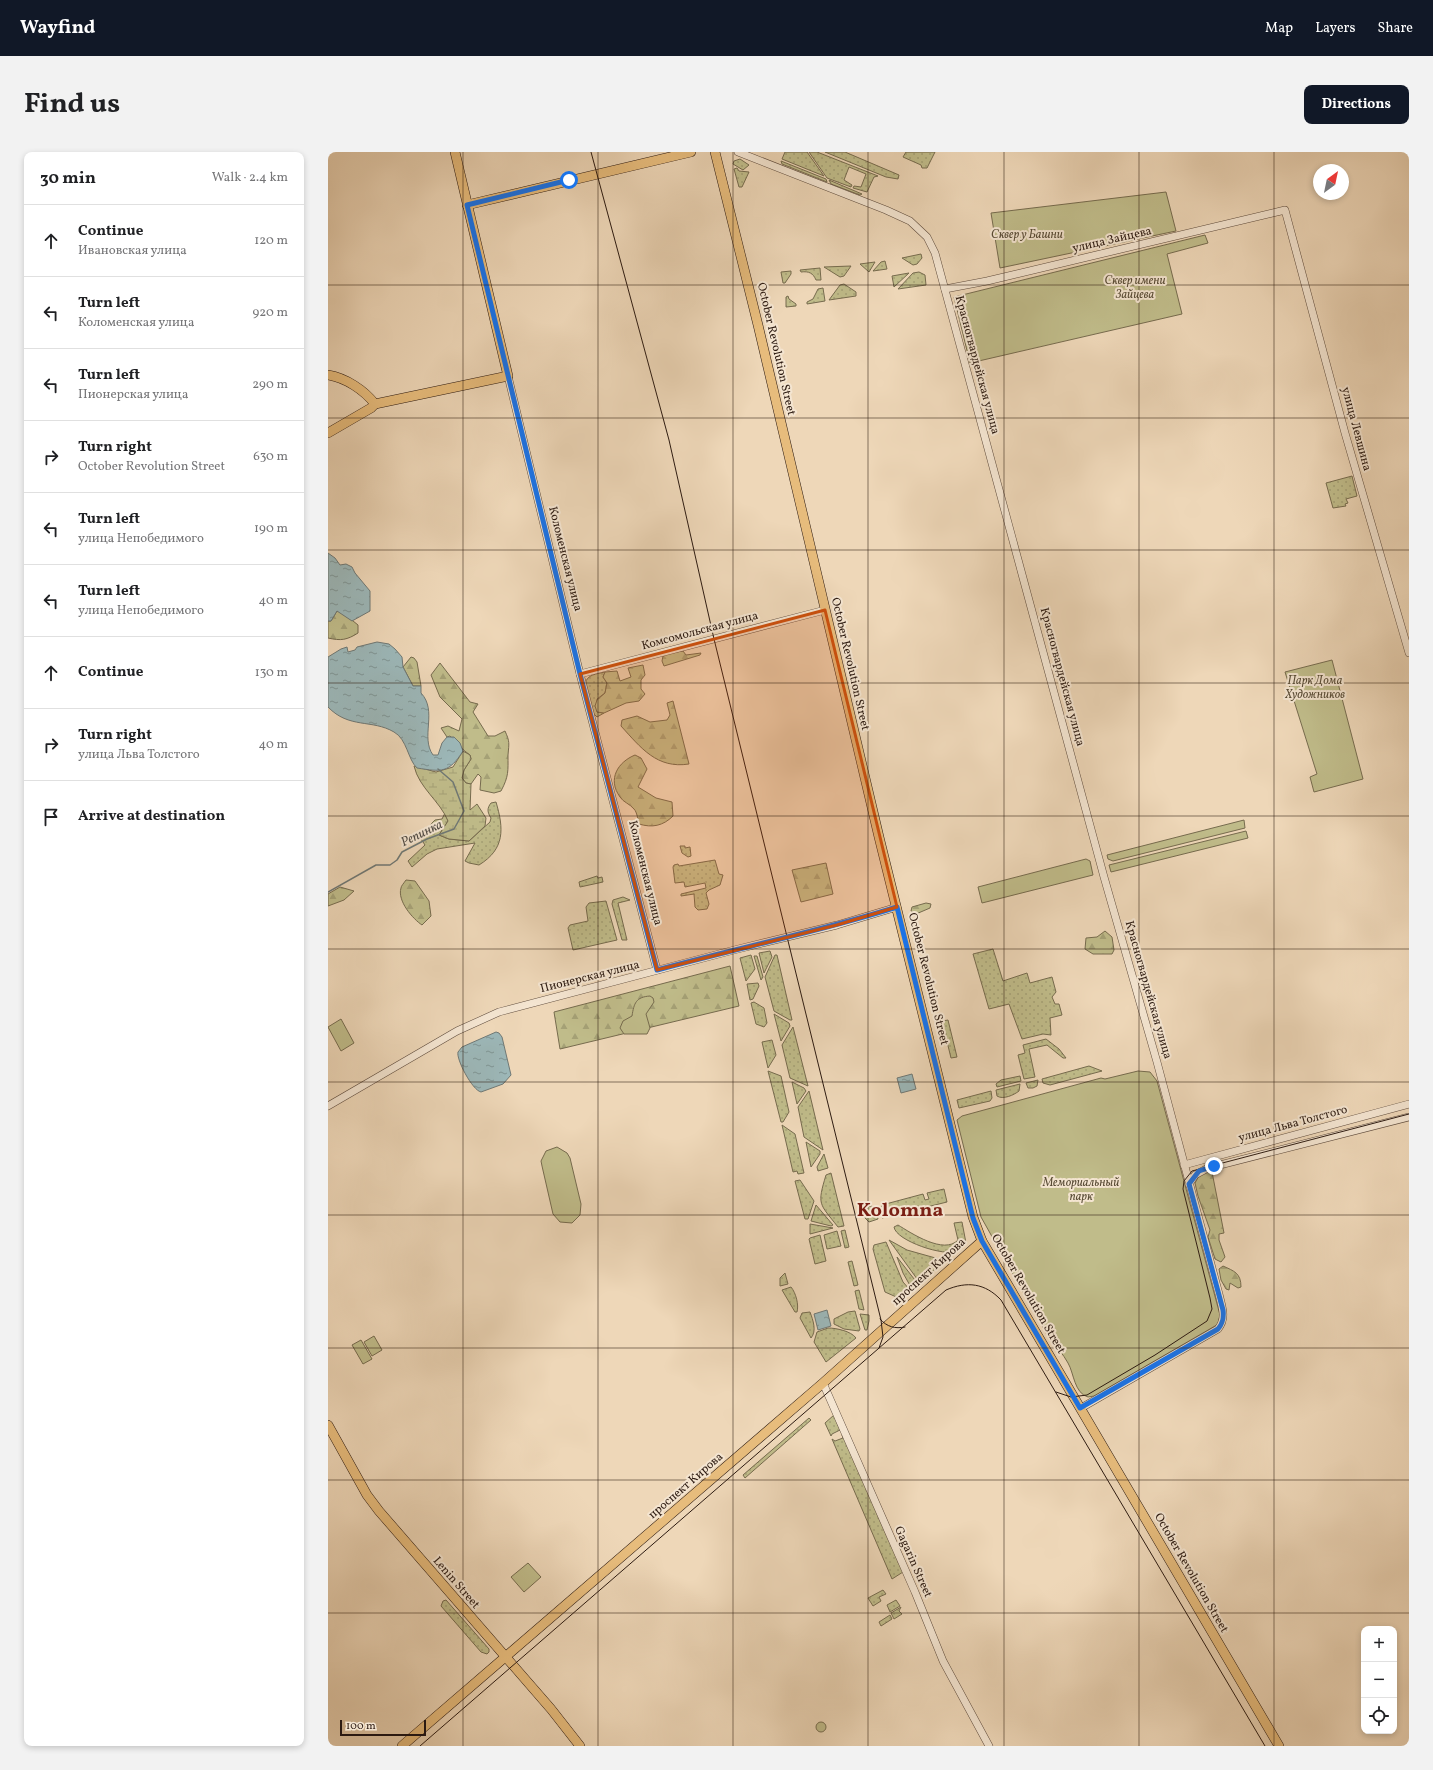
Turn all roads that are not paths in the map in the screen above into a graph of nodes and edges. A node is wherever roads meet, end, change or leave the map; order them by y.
1 (455, 152) edge
2 (691, 152) edge
3 (715, 152) edge
4 (738, 152) edge
5 (752, 152) edge
6 (769, 164) junction
7 (467, 205) junction
8 (1285, 210) joint
9 (945, 289) junction
10 (328, 375) edge
11 (508, 376) junction
12 (375, 404) junction
13 (328, 433) edge
14 (825, 610) junction
15 (1409, 653) edge
16 (580, 674) junction
17 (897, 907) junction
18 (657, 970) junction
19 (1409, 1104) edge
20 (328, 1106) edge
21 (1409, 1117) edge
22 (1184, 1165) junction
23 (1189, 1184) junction
24 (982, 1241) junction
25 (822, 1383) junction
26 (1080, 1408) junction
27 (328, 1425) edge
28 (506, 1657) junction
29 (402, 1746) edge
30 (580, 1746) edge
31 (989, 1746) edge
32 (1279, 1746) edge

1 - 7 main road, Коломенская улица
2 - 7 main road
3 - 14 main road, October Revolution Street
4 - 6 street
5 - 6 street
6 - 9 street, Красногвардейская улица
7 - 11 main road, Коломенская улица
8 - 9 street, улица Зайцева
8 - 15 street, улица Левшина
9 - 22 street, Красногвардейская улица
10 - 12 main road
11 - 12 main road
11 - 16 street, Коломенская улица
12 - 13 main road
14 - 16 street, Комсомольская улица
14 - 17 main road, October Revolution Street
16 - 18 street, Коломенская улица
17 - 18 street, Пионерская улица
17 - 24 main road, October Revolution Street
18 - 20 street, Пионерская улица
19 - 22 street, улица Льва Толстого
21 - 23 street, улица Льва Толстого
22 - 23 street, Красногвардейская улица
23 - 26 street, Красногвардейская улица
24 - 25 main road, проспект Кирова
24 - 26 main road, October Revolution Street
25 - 28 main road, проспект Кирова
25 - 31 street, Gagarin Street
26 - 32 main road, October Revolution Street
27 - 28 main road, Lenin Street
28 - 29 main road, проспект Кирова
28 - 30 main road, Lenin Street

